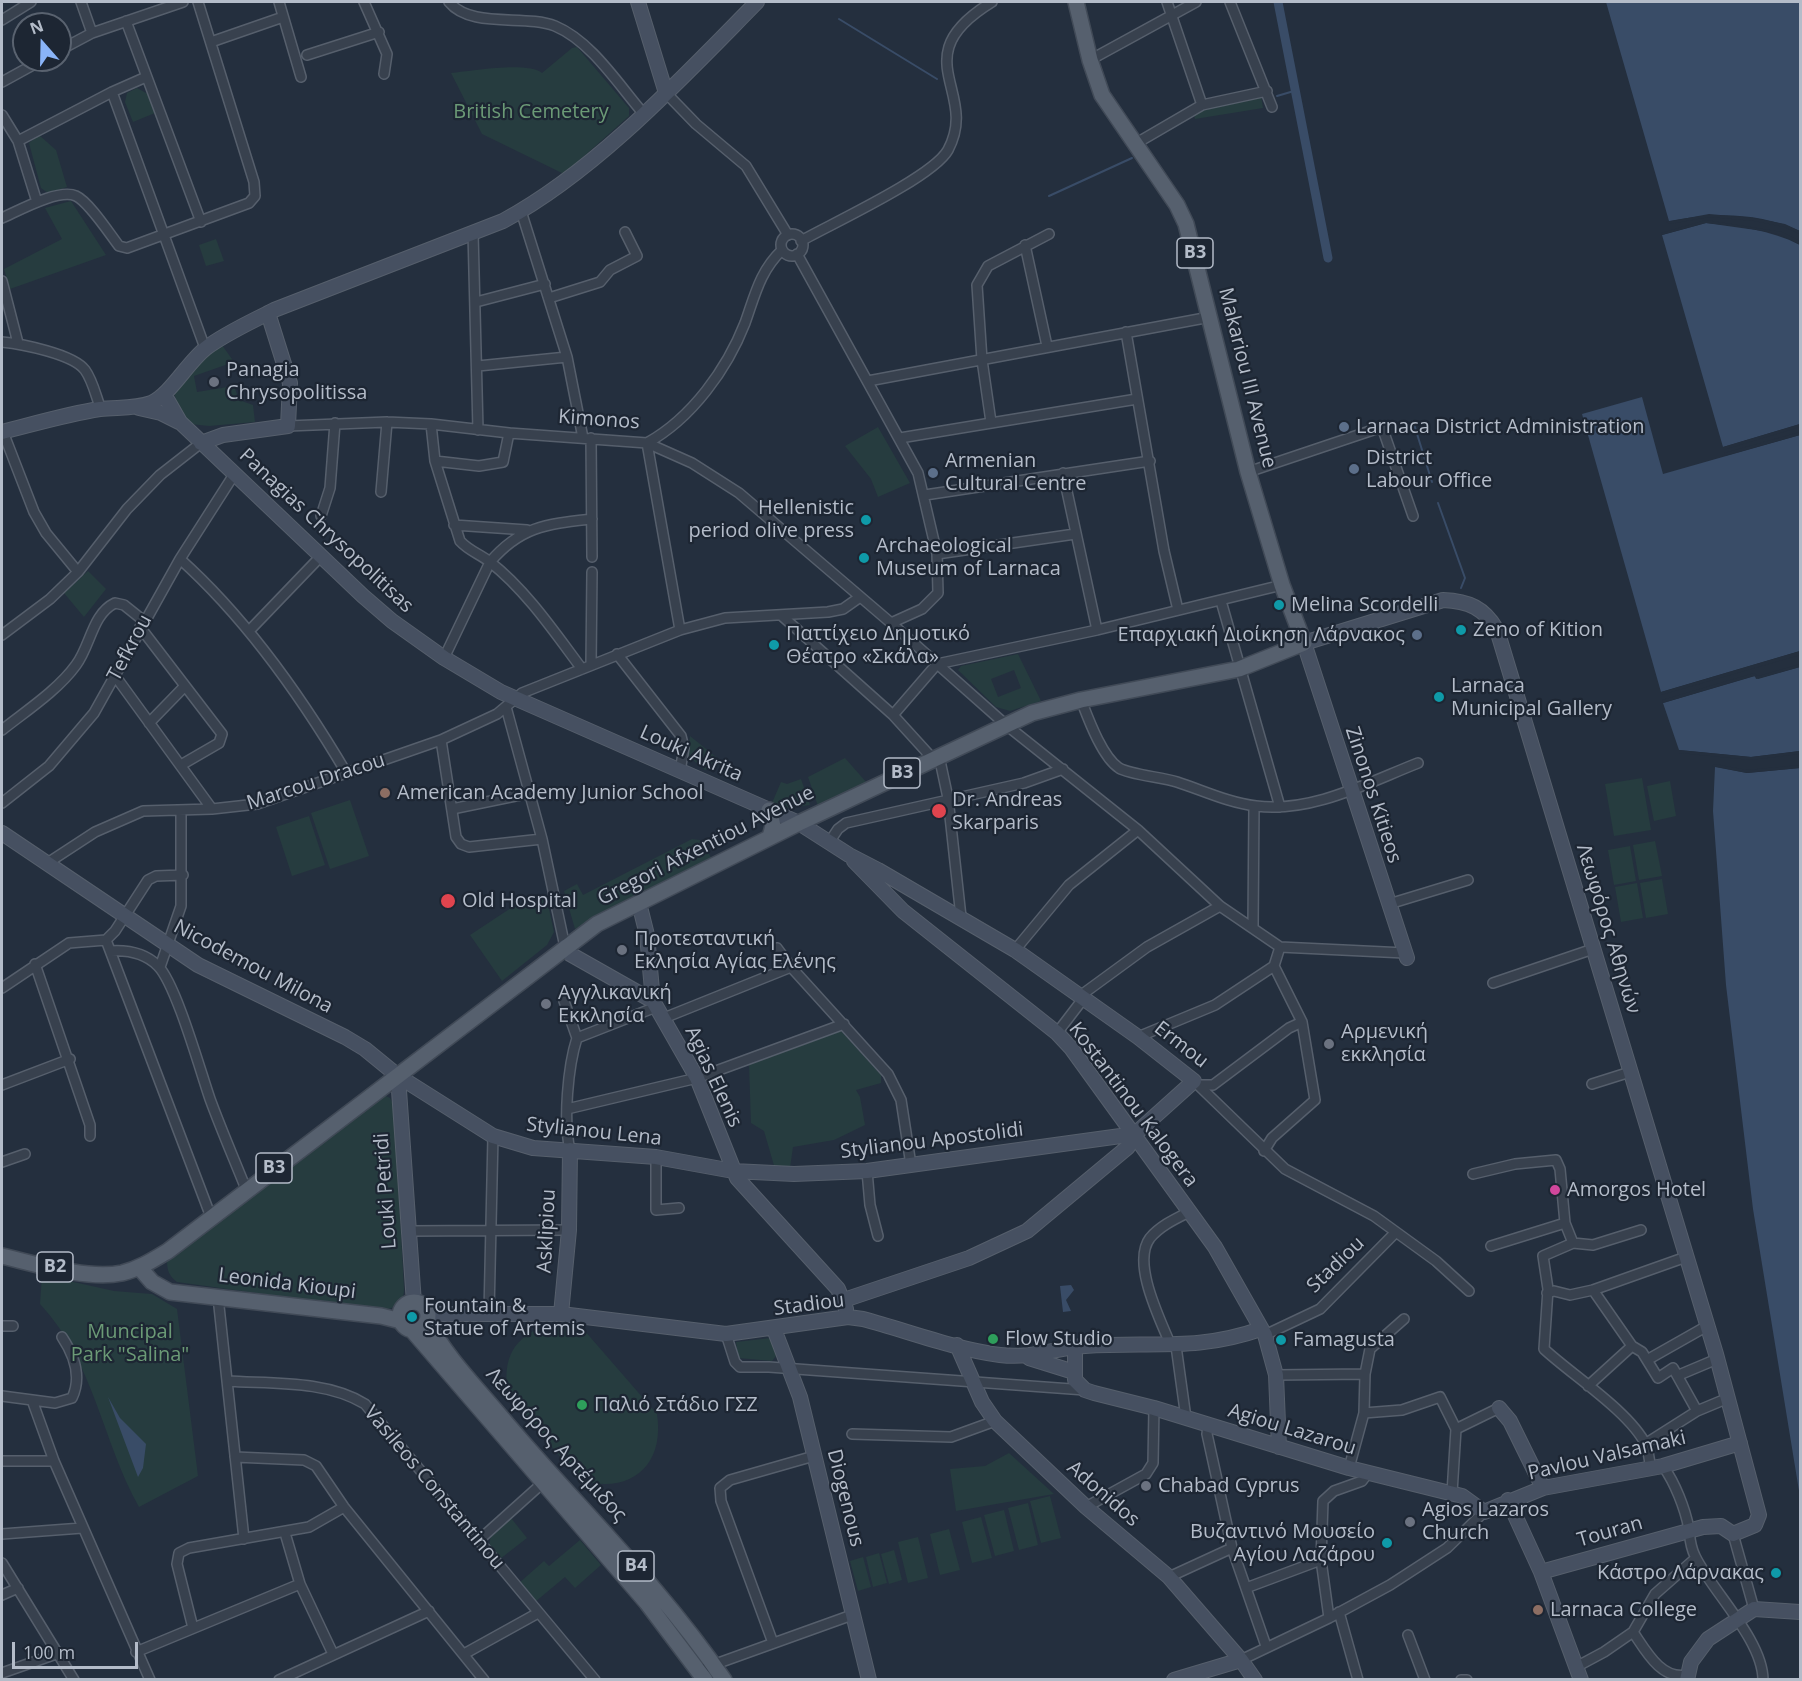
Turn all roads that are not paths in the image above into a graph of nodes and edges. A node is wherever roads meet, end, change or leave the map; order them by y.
1 (31, 2) edge
2 (81, 2) edge
3 (183, 2) edge
4 (198, 2) edge
5 (279, 2) edge
6 (364, 2) edge
7 (449, 2) edge
8 (638, 2) edge
9 (757, 2) edge
10 (992, 2) edge
11 (1076, 2) edge
12 (1167, 2) edge
13 (1196, 2) edge
14 (1230, 2) edge
15 (1171, 16) junction
16 (283, 17) junction
17 (2, 20) edge
18 (126, 21) junction
19 (380, 32) junction
20 (93, 33) junction
21 (211, 42) junction
22 (72, 44) edge
23 (308, 56) dead end
24 (1090, 60) junction
25 (20, 72) edge
26 (384, 74) dead end
27 (146, 77) junction
28 (301, 77) dead end
29 (2, 82) edge
30 (1267, 91) junction
31 (112, 92) junction
32 (666, 93) junction
33 (1202, 105) junction
34 (1272, 107) dead end
35 (643, 113) junction
36 (2, 115) edge
37 (18, 141) junction
38 (1135, 144) junction
39 (37, 202) junction
40 (521, 211) junction
41 (2, 219) edge
42 (201, 222) junction
43 (473, 232) junction
44 (624, 232) dead end
45 (1049, 234) dead end
46 (788, 235) junction
47 (165, 236) junction
48 (801, 241) junction
49 (1025, 245) junction
50 (782, 250) junction
51 (797, 254) junction
52 (2, 281) edge
53 (545, 284) junction
54 (549, 298) junction
55 (476, 302) junction
56 (268, 313) junction
57 (1210, 317) junction
58 (1126, 332) junction
59 (2, 342) edge
60 (18, 343) junction
61 (1047, 345) junction
62 (206, 348) junction
63 (567, 357) junction
64 (982, 360) junction
65 (478, 366) junction
66 (868, 381) junction
67 (1137, 399) junction
68 (160, 406) junction
69 (101, 409) junction
70 (387, 422) junction
71 (991, 422) junction
72 (335, 423) junction
73 (431, 424) junction
74 (288, 426) junction
75 (478, 430) junction
76 (2, 432) edge
77 (509, 433) junction
78 (587, 438) junction
79 (900, 438) junction
80 (647, 442) junction
81 (201, 443) junction
82 (435, 461) junction
83 (1150, 461) junction
84 (234, 472) junction
85 (1248, 472) junction
86 (1063, 473) junction
87 (381, 492) dead end
88 (926, 495) junction
89 (321, 516) dead end
90 (1413, 516) dead end
91 (592, 519) junction
92 (454, 525) junction
93 (527, 530) junction
94 (1075, 534) junction
95 (938, 554) junction
96 (322, 555) junction
97 (592, 557) dead end
98 (180, 559) junction
99 (490, 562) junction
100 (78, 572) junction
101 (592, 572) dead end
102 (1282, 585) junction
103 (860, 597) junction
104 (1221, 601) junction
105 (1178, 610) junction
106 (782, 616) junction
107 (891, 623) junction
108 (142, 624) junction
109 (680, 630) junction
110 (1097, 630) junction
111 (249, 631) junction
112 (2, 635) edge
113 (1304, 643) junction
114 (616, 654) junction
115 (444, 658) junction
116 (937, 664) junction
117 (587, 667) junction
118 (1239, 669) junction
119 (116, 677) junction
120 (184, 687) junction
121 (1081, 700) junction
122 (510, 703) junction
123 (893, 715) junction
124 (149, 723) junction
125 (1005, 724) junction
126 (2, 730) edge
127 (441, 740) junction
128 (936, 757) junction
129 (1418, 763) dead end
130 (181, 765) junction
131 (1063, 769) junction
132 (680, 771) junction
133 (347, 774) junction
134 (1351, 790) junction
135 (530, 793) junction
136 (948, 798) junction
137 (2, 803) edge
138 (1254, 806) junction
139 (1280, 807) junction
140 (212, 809) junction
141 (452, 809) junction
142 (181, 810) junction
143 (769, 810) junction
144 (799, 823) junction
145 (1138, 830) junction
146 (2, 833) edge
147 (770, 837) junction
148 (542, 839) junction
149 (830, 841) junction
150 (849, 855) joint
151 (46, 864) junction
152 (183, 875) junction
153 (875, 875) junction
154 (1468, 880) dead end
155 (639, 903) junction
156 (1389, 904) junction
157 (1220, 906) junction
158 (124, 917) junction
159 (961, 917) junction
160 (1252, 927) junction
161 (106, 940) junction
162 (167, 946) junction
163 (565, 947) junction
164 (1280, 947) junction
165 (777, 948) dead end
166 (1593, 949) junction
167 (1015, 950) junction
168 (111, 951) junction
169 (1406, 956) joint
170 (35, 964) junction
171 (1274, 966) junction
172 (160, 967) junction
173 (791, 967) junction
174 (1493, 983) dead end
175 (2, 988) edge
176 (1082, 997) junction
177 (564, 1001) dead end
178 (658, 1009) junction
179 (1302, 1023) junction
180 (844, 1024) junction
181 (1057, 1033) junction
182 (1138, 1037) junction
183 (577, 1038) junction
184 (70, 1059) junction
185 (1630, 1072) junction
186 (398, 1076) junction
187 (697, 1078) junction
188 (1197, 1083) junction
189 (1592, 1084) dead end
190 (2, 1085) edge
191 (567, 1109) junction
192 (1134, 1134) junction
193 (90, 1136) dead end
194 (493, 1136) junction
195 (570, 1150) junction
196 (1264, 1151) junction
197 (25, 1154) dead end
198 (656, 1157) junction
199 (2, 1162) edge
200 (911, 1165) junction
201 (733, 1171) junction
202 (867, 1171) junction
203 (1473, 1174) dead end
204 (246, 1189) junction
205 (679, 1208) dead end
206 (1189, 1212) junction
207 (211, 1216) junction
208 (1565, 1223) junction
209 (569, 1230) junction
210 (1641, 1230) dead end
211 (409, 1231) junction
212 (491, 1232) junction
213 (1396, 1232) junction
214 (878, 1236) dead end
215 (1573, 1243) junction
216 (1491, 1246) dead end
217 (2, 1256) edge
218 (1682, 1259) junction
219 (146, 1264) junction
220 (1593, 1290) junction
221 (1469, 1291) dead end
222 (1547, 1293) junction
223 (218, 1297) junction
224 (844, 1300) junction
225 (414, 1303) junction
226 (489, 1313) junction
227 (561, 1314) junction
228 (848, 1317) junction
229 (427, 1318) junction
230 (1404, 1319) dead end
231 (405, 1321) junction
232 (2, 1326) edge
233 (13, 1326) dead end
234 (1707, 1326) junction
235 (774, 1329) junction
236 (1263, 1332) junction
237 (726, 1334) junction
238 (62, 1337) dead end
239 (957, 1345) junction
240 (1174, 1346) junction
241 (1632, 1346) junction
242 (1075, 1348) junction
243 (1027, 1357) junction
244 (1717, 1359) junction
245 (1647, 1360) junction
246 (790, 1370) junction
247 (1074, 1372) junction
248 (1365, 1374) junction
249 (1679, 1375) junction
250 (1276, 1376) junction
251 (227, 1380) junction
252 (972, 1382) junction
253 (1588, 1386) junction
254 (1084, 1390) junction
255 (2, 1396) edge
256 (32, 1400) junction
257 (1721, 1401) dead end
258 (1154, 1408) junction
259 (1499, 1408) joint
260 (1697, 1411) junction
261 (1364, 1413) junction
262 (1186, 1418) junction
263 (995, 1421) junction
264 (1208, 1425) junction
265 (1456, 1429) junction
266 (852, 1434) dead end
267 (1740, 1443) junction
268 (1645, 1444) junction
269 (1279, 1447) junction
270 (814, 1456) junction
271 (235, 1457) junction
272 (2, 1461) edge
273 (54, 1461) junction
274 (1657, 1467) junction
275 (1349, 1468) junction
276 (1368, 1473) junction
277 (548, 1479) junction
278 (1543, 1488) junction
279 (1452, 1493) junction
280 (1508, 1500) junction
281 (1086, 1507) junction
282 (344, 1508) junction
283 (1484, 1512) junction
284 (82, 1528) junction
285 (1689, 1530) junction
286 (285, 1533) junction
287 (2, 1534) edge
288 (1733, 1534) junction
289 (244, 1539) junction
290 (478, 1541) junction
291 (1232, 1548) junction
292 (1695, 1558) junction
293 (1321, 1560) junction
294 (2, 1563) edge
295 (1541, 1572) junction
296 (1169, 1577) junction
297 (300, 1584) junction
298 (18, 1588) junction
299 (1246, 1588) junction
300 (2, 1595) edge
301 (1754, 1609) junction
302 (429, 1611) junction
303 (1797, 1611) edge
304 (1339, 1612) junction
305 (538, 1613) junction
306 (852, 1615) junction
307 (1329, 1618) junction
308 (1738, 1619) junction
309 (193, 1628) junction
310 (1633, 1632) junction
311 (1408, 1635) dead end
312 (773, 1643) junction
313 (1266, 1646) junction
314 (136, 1652) junction
315 (59, 1653) junction
316 (333, 1654) junction
317 (464, 1654) junction
318 (1241, 1660) junction
319 (713, 1664) junction
320 (2, 1673) edge
321 (1579, 1673) edge
322 (702, 1675) edge
323 (1687, 1677) edge
324 (481, 1679) edge
325 (74, 1680) edge
326 (150, 1680) edge
327 (279, 1680) edge
328 (595, 1680) edge
329 (724, 1680) edge
330 (869, 1680) edge
331 (1174, 1680) edge
332 (1255, 1680) edge
333 (1358, 1680) edge
334 (1425, 1680) edge
335 (1461, 1680) edge
336 (1467, 1680) edge
337 (1763, 1680) edge

1 - 17 street
2 - 20 street
3 - 18 street
4 - 21 street
5 - 16 street
6 - 19 street
7 - 35 street
8 - 32 street
9 - 32 street
10 - 48 street
11 - 24 main road, Makariou III Avenue / B3
12 - 15 street
13 - 15 street
14 - 30 street
15 - 24 street
15 - 33 street
16 - 21 street
16 - 28 street
18 - 20 street
18 - 27 street
19 - 23 street
19 - 26 street
20 - 22 street
21 - 42 street
24 - 38 main road, Makariou III Avenue / B3
25 - 29 street
27 - 31 street
27 - 42 street
30 - 33 street
30 - 34 street
31 - 37 street
31 - 47 street
32 - 35 street
32 - 46 street
33 - 38 street
35 - 40 street
36 - 37 street
37 - 39 street
38 - 57 main road, Makariou III Avenue / B3
39 - 41 street
39 - 47 street
40 - 43 street
40 - 53 street
42 - 47 street
43 - 55 street
43 - 56 street
44 - 54 street
45 - 49 street
46 - 48 street
46 - 50 street
47 - 62 street
48 - 51 street
49 - 61 street
49 - 64 street
50 - 51 street
50 - 80 street
51 - 66 street
52 - 60 street
53 - 54 street
53 - 55 street
54 - 63 street
55 - 65 street
56 - 62 street
56 - 74 street
57 - 58 street
57 - 85 main road, Makariou III Avenue / B3
58 - 61 street
58 - 67 street
59 - 60 street
60 - 69 street
61 - 64 street
62 - 68 street
63 - 65 street
63 - 78 street
64 - 66 street
64 - 71 street
65 - 75 street
66 - 79 street
67 - 71 street
67 - 83 street
68 - 69 street
68 - 81 street, Panagias Chrysopolitisas
69 - 76 street
70 - 72 street, Kimonos
70 - 73 street, Kimonos
70 - 87 street
71 - 79 street
72 - 74 street, Kimonos
72 - 89 street
73 - 75 street, Kimonos
73 - 82 street
74 - 81 street, Kimonos
75 - 77 street, Kimonos
76 - 100 street
77 - 78 street, Kimonos
77 - 82 street
78 - 80 street, Kimonos
78 - 91 street
79 - 88 street
80 - 103 street, Kimonos
80 - 109 street
81 - 84 street, Panagias Chrysopolitisas
81 - 100 street
82 - 92 street
83 - 86 street
83 - 105 street
84 - 96 street, Panagias Chrysopolitisas
84 - 98 street, Tefkrou
85 - 90 street
85 - 102 main road, Makariou III Avenue / B3
86 - 88 street
86 - 94 street
88 - 95 street
91 - 93 street
91 - 97 street
92 - 93 street
92 - 99 street
93 - 99 street
94 - 95 street
94 - 110 street
95 - 107 street
96 - 111 street
96 - 115 street, Panagias Chrysopolitisas
98 - 108 street, Tefkrou
98 - 111 street
99 - 115 street
99 - 117 street
100 - 112 street
101 - 117 street
102 - 104 street
102 - 113 main road, Makariou III Avenue / B3
103 - 106 street, Marcou Dracou
103 - 107 street, Kimonos
104 - 105 street
104 - 118 street
105 - 110 street
106 - 109 street, Marcou Dracou
106 - 123 street
107 - 116 street, Kimonos
108 - 119 street, Tefkrou
108 - 120 street
108 - 126 street
109 - 114 street, Marcou Dracou
110 - 116 street
111 - 133 street
113 - 118 main road, Gregori Afxentiou Avenue / B3
113 - 134 street, Zinonos Kitieos
113 - 166 street, Λεωφόρος Αθηνών
114 - 117 street, Marcou Dracou
114 - 132 street
115 - 122 street, Panagias Chrysopolitisas
116 - 123 street
116 - 125 street, Kimonos
117 - 122 street, Marcou Dracou
118 - 121 main road, Gregori Afxentiou Avenue / B3
118 - 139 street
119 - 124 street
119 - 137 street, Tefkrou
120 - 124 street
120 - 130 street
121 - 125 main road, Gregori Afxentiou Avenue / B3
121 - 138 street
122 - 127 street, Marcou Dracou
122 - 132 street, Louki Akrita
122 - 135 street
123 - 128 street
124 - 130 street
125 - 128 main road, Gregori Afxentiou Avenue / B3
125 - 131 street, Kimonos
127 - 133 street, Marcou Dracou
127 - 141 street
128 - 136 street
128 - 144 main road, Gregori Afxentiou Avenue / B3
129 - 134 street
130 - 140 street
131 - 136 street
131 - 145 street, Kimonos
132 - 143 street, Louki Akrita
133 - 140 street, Marcou Dracou
134 - 139 street
134 - 156 street, Zinonos Kitieos
135 - 141 street
135 - 148 street
136 - 149 street
136 - 159 street
138 - 139 street
138 - 160 street
140 - 142 street, Marcou Dracou
141 - 148 street
142 - 151 street, Marcou Dracou
142 - 152 street
143 - 144 street, Louki Akrita
143 - 147 main road
144 - 147 main road, Gregori Afxentiou Avenue / B3
144 - 149 street, Louki Akrita
145 - 157 street, Kimonos
145 - 167 street
146 - 151 street, Nicodemou Milona
147 - 155 main road, Gregori Afxentiou Avenue / B3
148 - 163 street
149 - 150 street, Louki Akrita
150 - 153 street, Ermou
151 - 158 street, Nicodemou Milona
152 - 158 street
152 - 162 street
153 - 159 street, Ermou
153 - 181 street, Kostantinou Kalogera
154 - 156 street
155 - 163 main road, Gregori Afxentiou Avenue / B3
155 - 178 street, Agias Elenis
156 - 169 street, Zinonos Kitieos
157 - 160 street, Kimonos
157 - 176 street
158 - 161 street
158 - 162 street, Nicodemou Milona
159 - 167 street, Ermou
160 - 164 street, Kimonos
161 - 168 street
161 - 170 street
162 - 172 street
162 - 186 street, Nicodemou Milona
163 - 178 street
163 - 186 main road, Gregori Afxentiou Avenue / B3
164 - 169 street
164 - 171 street
165 - 173 street
166 - 174 street
166 - 185 street, Λεωφόρος Αθηνών
167 - 176 street, Ermou
168 - 172 street
168 - 207 street
170 - 175 street
170 - 184 street
171 - 179 street
171 - 182 street
172 - 204 street
173 - 178 street
173 - 180 street
176 - 181 street
176 - 182 street, Ermou
177 - 183 street
178 - 183 street
178 - 187 street, Agias Elenis
179 - 188 street
179 - 196 street
180 - 187 street
180 - 200 street
181 - 192 street, Kostantinou Kalogera
182 - 188 street, Ermou
183 - 191 street
184 - 190 street
184 - 193 street
185 - 189 street
185 - 218 street, Λεωφόρος Αθηνών
186 - 194 street, Stylianou Lena
186 - 204 main road, Gregori Afxentiou Avenue / B3
186 - 211 street, Louki Petridi
187 - 191 street
187 - 201 street, Agias Elenis
188 - 192 street
188 - 196 street, Ermou
191 - 195 street
192 - 200 street, Stylianou Apostolidi
192 - 206 street, Kostantinou Kalogera
192 - 224 street
194 - 195 street, Stylianou Lena
194 - 212 street
195 - 198 street, Stylianou Lena
195 - 209 street, Asklipiou
196 - 213 street, Ermou
197 - 199 street
198 - 201 street, Stylianou Lena
198 - 205 street
200 - 202 street, Stylianou Apostolidi
201 - 202 street, Stylianou Apostolidi
201 - 224 street, Agias Elenis
202 - 214 street
203 - 208 street
204 - 207 main road, Gregori Afxentiou Avenue / B3
206 - 236 street, Kostantinou Kalogera
206 - 240 street
207 - 219 main road, Gregori Afxentiou Avenue / B3
208 - 215 street
208 - 216 street
209 - 212 street
209 - 227 street, Asklipiou
210 - 215 street
211 - 212 street
211 - 225 street, Louki Petridi
212 - 226 street
213 - 221 street, Ermou
213 - 236 street, Stadiou
215 - 222 street
217 - 219 main road, B2
218 - 220 street
218 - 234 street, Λεωφόρος Αθηνών
219 - 223 main road, Leonida Kioupi
220 - 222 street
220 - 241 street
222 - 253 street
223 - 231 main road, Leonida Kioupi
223 - 251 street
224 - 228 street
225 - 229 main road, B4
225 - 231 main road
226 - 227 street, Stadiou
226 - 229 street, Stadiou
227 - 237 street, Stadiou
228 - 235 street, Stadiou
228 - 239 street, Stadiou
229 - 231 main road
229 - 277 main road, Λεωφόρος Αρτέμιδος / B4
230 - 248 street
231 - 277 main road, Λεωφόρος Αρτέμιδος / B4
232 - 233 street
234 - 244 street, Λεωφόρος Αθηνών
234 - 245 street
235 - 237 street, Stadiou
235 - 246 street, Diogenous
236 - 240 street, Stadiou
236 - 250 street, Kostantinou Kalogera
237 - 246 street, Agiou Lazarou
238 - 256 street
239 - 243 street, Stadiou
239 - 252 street, Adonidos
240 - 242 street, Stadiou
240 - 262 street
241 - 245 street
241 - 253 street
242 - 243 street, Stadiou
242 - 247 street
243 - 247 street
244 - 249 street
244 - 267 street, Λεωφόρος Αθηνών
245 - 249 street
246 - 252 street, Agiou Lazarou
246 - 270 street, Diogenous
247 - 254 street
248 - 250 street
248 - 261 street
249 - 260 street
250 - 269 street, Kostantinou Kalogera
251 - 271 street
251 - 290 street, Vasileos Constantinou
252 - 254 street, Agiou Lazarou
252 - 263 street, Adonidos
253 - 268 street
254 - 258 street, Agiou Lazarou
255 - 256 street
256 - 273 street
257 - 260 street
258 - 262 street, Agiou Lazarou
258 - 281 street
259 - 265 street
259 - 278 street
260 - 268 street
261 - 265 street
261 - 275 street
262 - 264 street, Agiou Lazarou
263 - 266 street
263 - 281 street, Adonidos
264 - 269 street, Agiou Lazarou
264 - 291 street
265 - 279 street
267 - 274 street, Pavlou Valsamaki
267 - 288 street, Λεωφόρος Αθηνών
268 - 274 street
269 - 275 street, Agiou Lazarou
270 - 306 street, Diogenous
270 - 312 street
271 - 282 street
271 - 289 street
272 - 273 street
273 - 284 street
274 - 278 street, Pavlou Valsamaki
274 - 285 street
275 - 276 street, Agiou Lazarou
276 - 279 street, Agiou Lazarou
276 - 293 street
277 - 290 street
277 - 319 main road, Λεωφόρος Αρτέμιδος / B4
277 - 322 main road, Λεωφόρος Αρτέμιδος / B4
278 - 280 street, Pavlou Valsamaki
279 - 283 street, Agiou Lazarou
280 - 283 street, Pavlou Valsamaki
280 - 295 street
281 - 296 street, Adonidos
282 - 286 street
282 - 302 street
283 - 304 street
284 - 287 street
284 - 314 street
285 - 288 street, Touran
285 - 292 street
285 - 295 street, Touran
286 - 289 street
286 - 297 street
288 - 301 street
289 - 309 street
290 - 305 street, Vasileos Constantinou
291 - 296 street
291 - 299 street
292 - 308 street
292 - 310 street
293 - 299 street
293 - 307 street
294 - 298 street
295 - 321 street
296 - 318 street, Adonidos
297 - 309 street
297 - 316 street
298 - 300 street
298 - 315 street
299 - 313 street
301 - 303 street
301 - 308 street
302 - 316 street
302 - 317 street
304 - 307 street
304 - 333 street
305 - 317 street
305 - 328 street, Vasileos Constantinou
306 - 312 street
306 - 330 street, Diogenous
307 - 313 street
308 - 323 street
308 - 337 street
309 - 314 street
310 - 321 street
310 - 323 street
311 - 334 street
312 - 319 street
313 - 318 street
314 - 326 street
315 - 320 street
315 - 325 street
316 - 327 street
317 - 324 street
318 - 331 street
318 - 332 street, Adonidos
319 - 322 street
319 - 329 main road, Λεωφόρος Αρτέμιδος / B4
335 - 336 street

